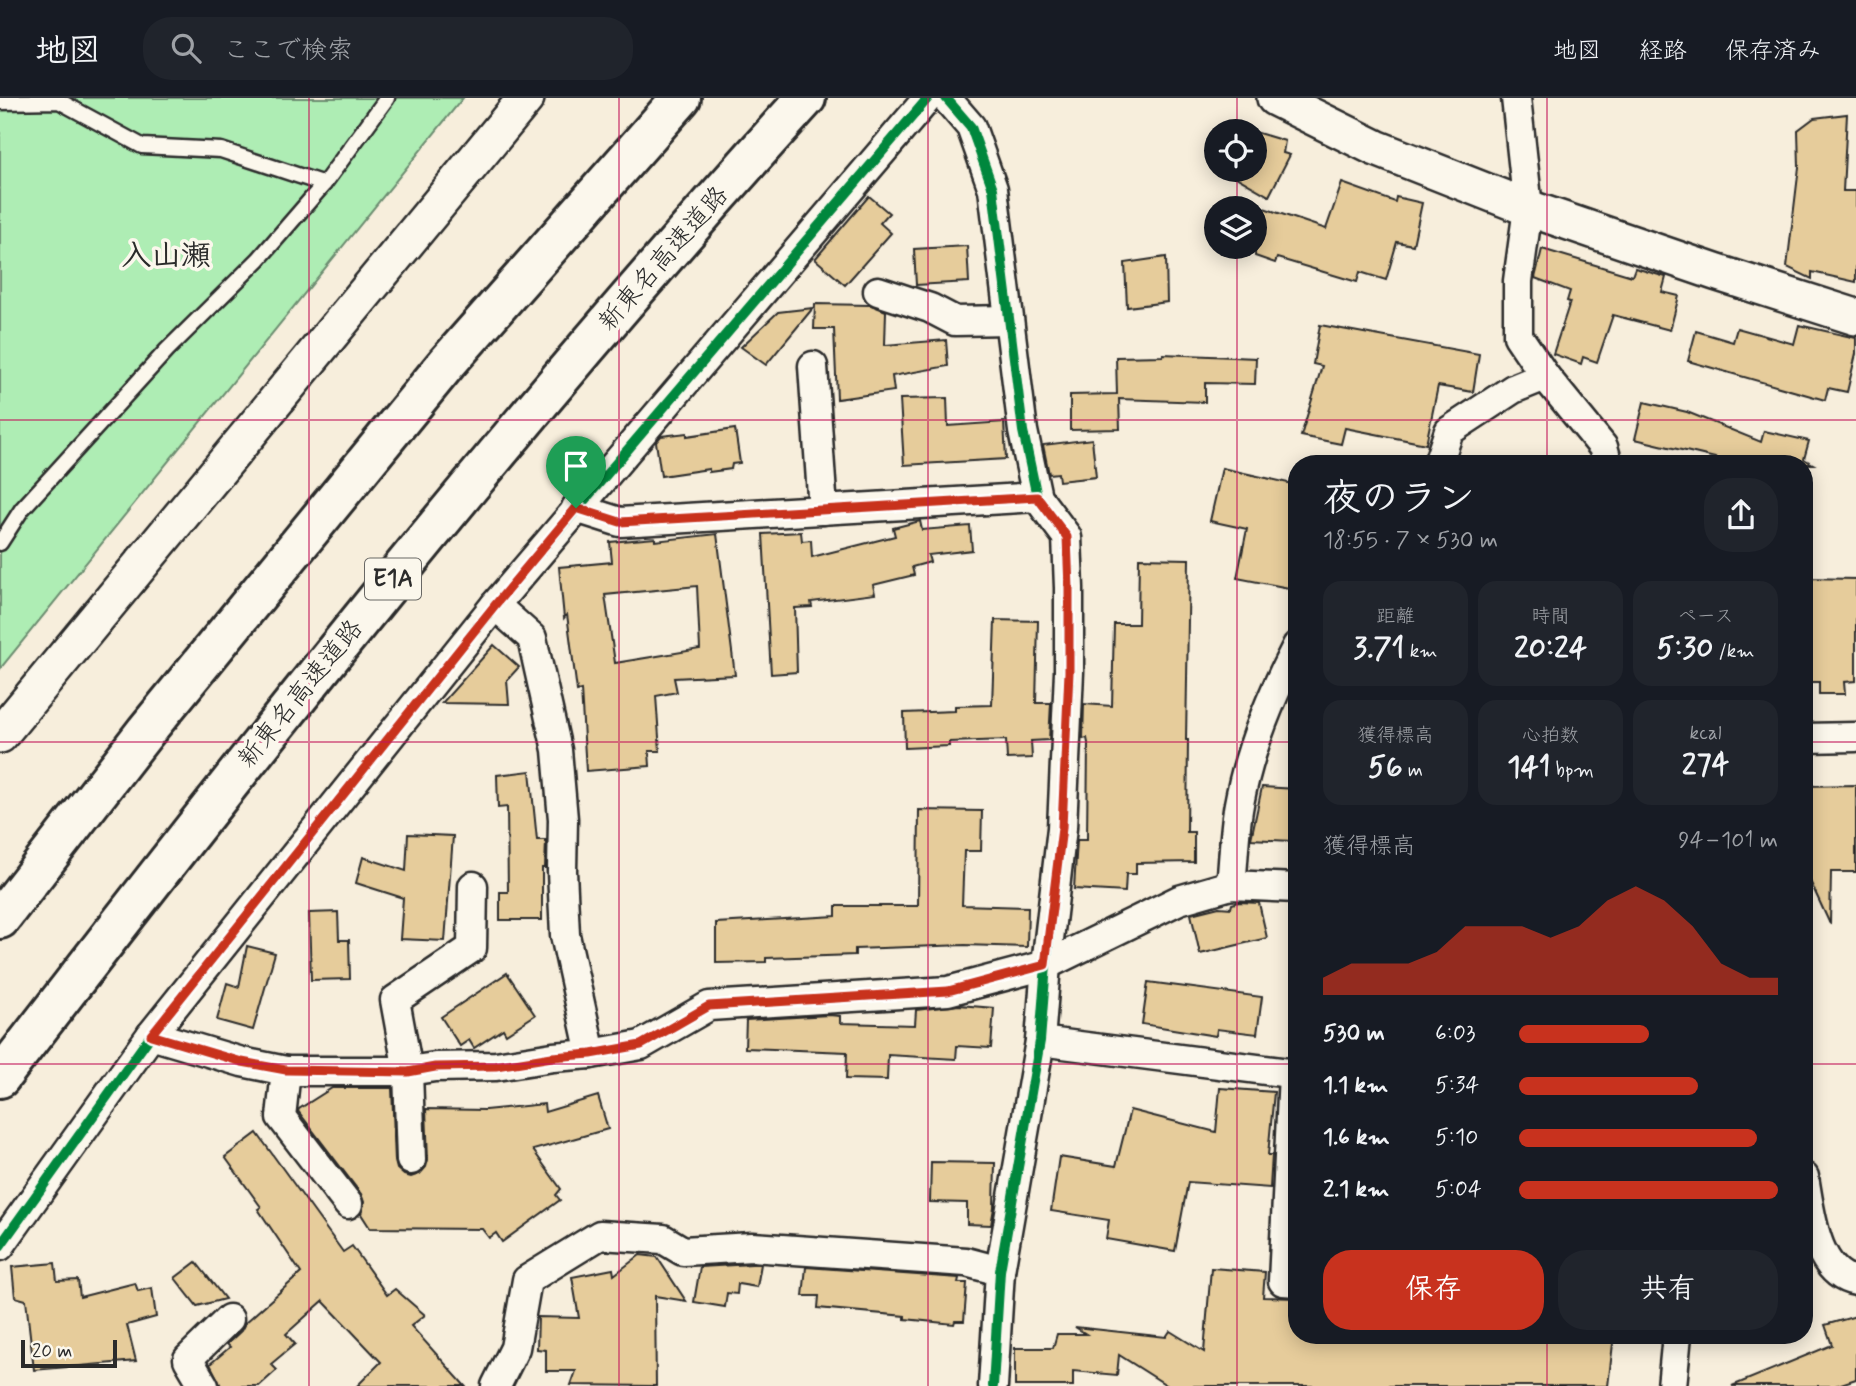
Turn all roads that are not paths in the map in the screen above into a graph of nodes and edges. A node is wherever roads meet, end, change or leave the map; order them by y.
1 (387, 98) edge
2 (526, 98) edge
3 (681, 98) edge
4 (806, 98) edge
5 (928, 98) edge
6 (946, 98) edge
7 (1275, 98) edge
8 (1516, 98) edge
9 (0, 102) edge
10 (324, 184) junction
11 (1528, 208) junction
12 (878, 291) dead end
13 (1856, 317) edge
14 (1009, 320) junction
15 (813, 366) dead end
16 (1545, 376) junction
17 (1441, 455) edge
18 (1605, 455) edge
19 (1037, 497) junction
20 (576, 508) junction
21 (823, 510) junction
22 (0, 543) edge
23 (495, 605) junction
24 (1288, 664) edge
25 (0, 735) edge
26 (1856, 737) edge
27 (1813, 738) edge
28 (1231, 885) junction
29 (473, 886) dead end
30 (1288, 888) edge
31 (0, 919) edge
32 (1045, 965) junction
33 (151, 1035) junction
34 (1040, 1041) junction
35 (591, 1054) junction
36 (286, 1070) junction
37 (408, 1072) junction
38 (1288, 1073) edge
39 (0, 1078) edge
40 (411, 1160) dead end
41 (1288, 1195) edge
42 (348, 1204) dead end
43 (1813, 1225) edge
44 (0, 1246) edge
45 (1000, 1271) junction
46 (1288, 1281) edge
47 (1856, 1281) edge
48 (229, 1319) dead end
49 (1676, 1344) edge
50 (204, 1386) edge
51 (496, 1386) edge
52 (993, 1386) edge
53 (1672, 1386) edge

1 - 10 lane
2 - 25 street
3 - 31 highway
4 - 39 highway, 新東名高速道路 / E1A
5 - 20 street
6 - 14 street
7 - 11 street
8 - 11 street
9 - 10 lane
10 - 22 lane
11 - 13 street
11 - 16 street
12 - 14 street
14 - 19 street
15 - 21 street
16 - 17 street
16 - 18 street
19 - 21 street
19 - 32 street
20 - 21 street
20 - 23 street
23 - 33 street
23 - 35 street
24 - 28 street
26 - 27 street
28 - 30 street
28 - 32 street
29 - 37 street
32 - 34 street
32 - 35 street
33 - 36 street
33 - 44 street
34 - 38 street
34 - 45 street
35 - 37 street
36 - 37 street
36 - 42 street
37 - 40 street
41 - 46 street
43 - 47 street
45 - 51 street
45 - 52 street
48 - 50 street
49 - 53 street

